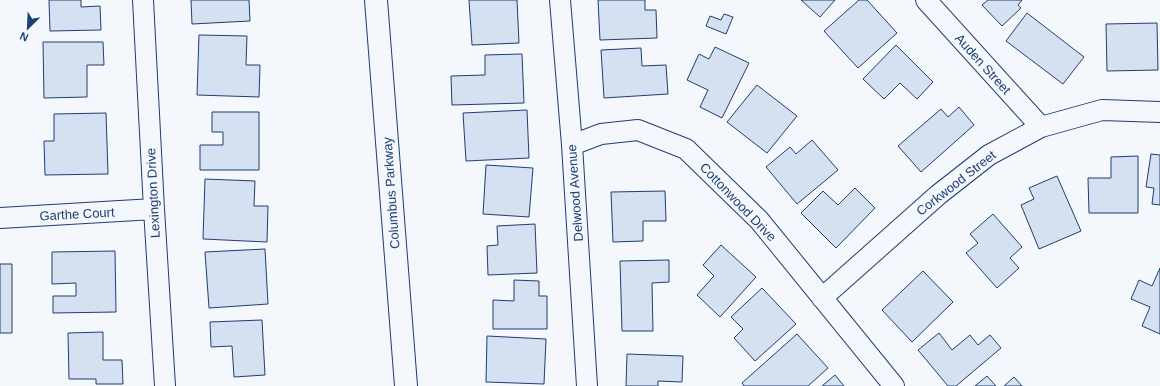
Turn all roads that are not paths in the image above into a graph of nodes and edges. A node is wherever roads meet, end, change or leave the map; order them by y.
1 (143, 0) edge
2 (376, 0) edge
3 (560, 0) edge
4 (926, 0) edge
5 (1160, 112) edge
6 (1041, 127) junction
7 (572, 145) junction
8 (154, 209) junction
9 (0, 218) edge
10 (822, 298) junction
11 (165, 386) edge
12 (406, 386) edge
13 (586, 386) edge
14 (894, 386) edge

1 - 8 street, Lexington Drive
2 - 12 main road, Columbus Parkway
3 - 7 street, Delwood Avenue
4 - 6 street, Auden Street
5 - 6 street, Corkwood Street
6 - 10 street, Corkwood Street
7 - 10 street, Cottonwood Drive
7 - 13 street, Delwood Avenue
8 - 9 street, Garthe Court
8 - 11 street, Lexington Drive
10 - 14 street, Cottonwood Drive

